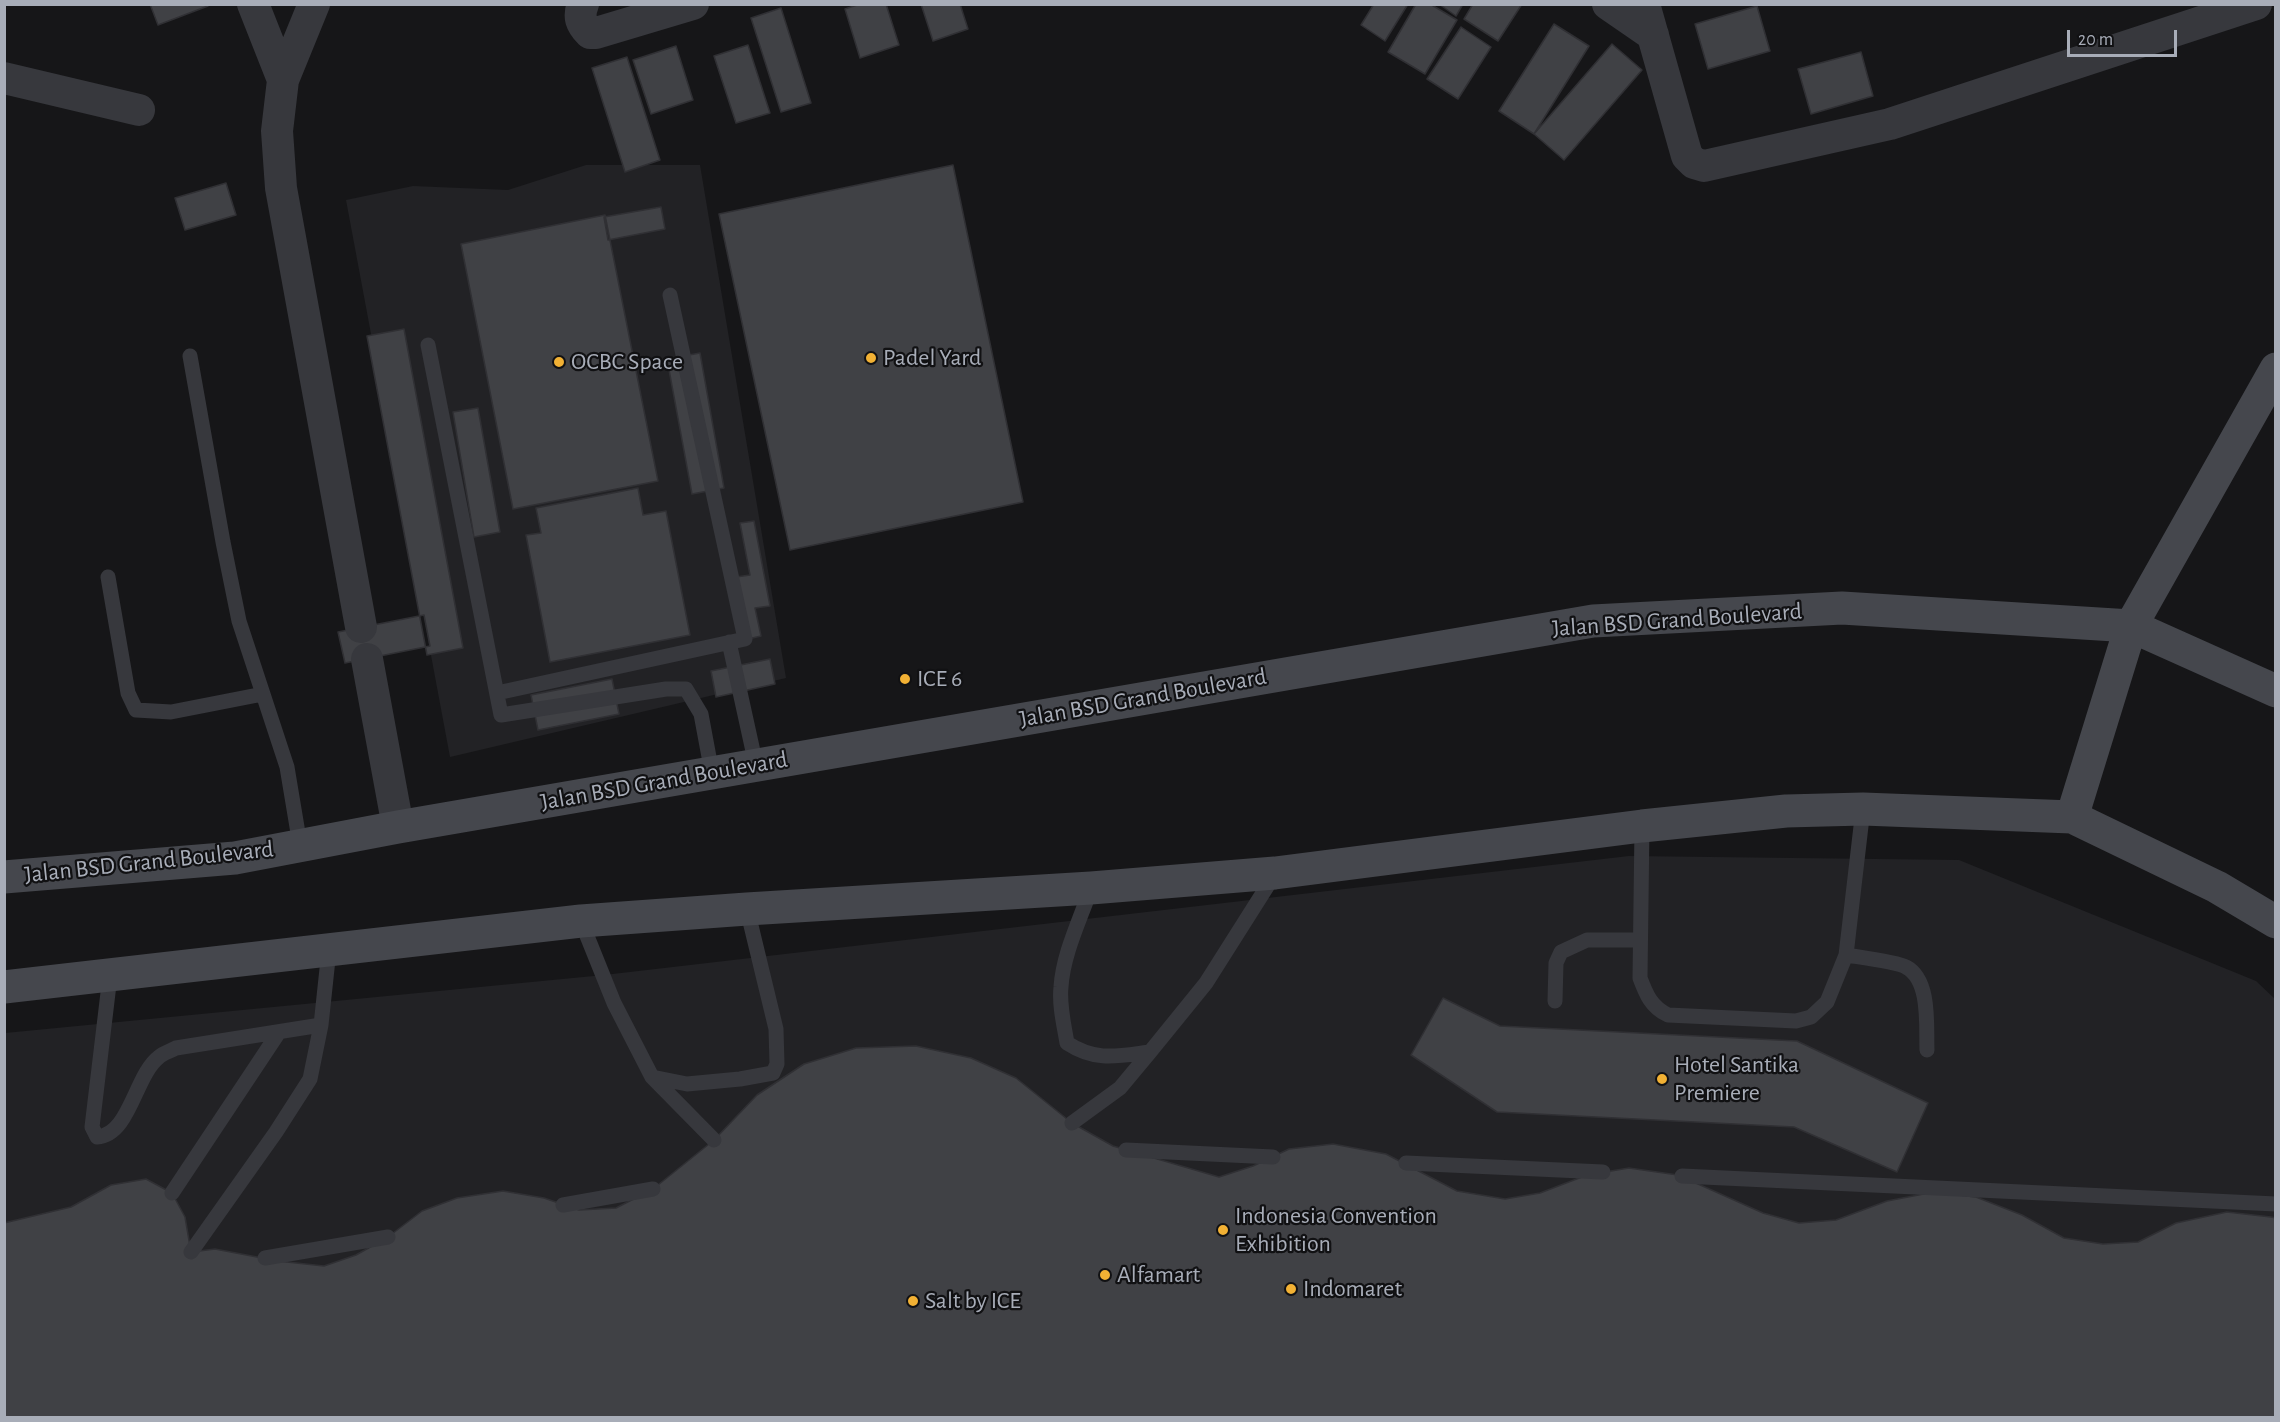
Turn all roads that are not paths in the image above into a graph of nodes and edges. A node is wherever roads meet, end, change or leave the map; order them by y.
1 (253, 4) edge
2 (314, 4) edge
3 (583, 4) edge
4 (693, 4) edge
5 (1608, 4) edge
6 (1644, 4) edge
7 (2256, 4) edge
8 (1653, 35) junction
9 (4, 78) edge
10 (283, 80) junction
11 (139, 110) dead end
12 (670, 294) dead end
13 (428, 345) dead end
14 (190, 356) dead end
15 (2276, 369) edge
16 (108, 577) dead end
17 (2131, 626) junction
18 (361, 627) dead end
19 (729, 642) junction
20 (367, 659) dead end
21 (2276, 691) edge
22 (497, 693) junction
23 (263, 694) junction
24 (756, 765) junction
25 (712, 773) junction
26 (1863, 809) junction
27 (2073, 817) junction
28 (1642, 826) junction
29 (398, 827) junction
30 (300, 845) junction
31 (1275, 873) junction
32 (4, 877) edge
33 (1091, 888) junction
34 (747, 909) junction
35 (581, 921) junction
36 (2276, 922) edge
37 (1640, 940) junction
38 (328, 950) junction
39 (1846, 955) junction
40 (110, 976) junction
41 (4, 987) edge
42 (1555, 1001) dead end
43 (321, 1025) junction
44 (279, 1032) junction
45 (1927, 1050) dead end
46 (1150, 1052) junction
47 (652, 1077) junction
48 (1072, 1123) dead end
49 (714, 1140) dead end
50 (1126, 1150) dead end
51 (1273, 1157) dead end
52 (1406, 1163) dead end
53 (1603, 1172) dead end
54 (1682, 1176) dead end
55 (653, 1188) dead end
56 (172, 1193) dead end
57 (2276, 1204) edge
58 (563, 1205) dead end
59 (388, 1237) dead end
60 (191, 1252) dead end
61 (265, 1258) dead end

1 - 10 street
2 - 10 street
3 - 4 street
5 - 8 street
6 - 8 street
7 - 8 street
9 - 11 street
10 - 18 street
12 - 19 lane
13 - 22 lane
14 - 23 lane
15 - 17 main road
16 - 23 lane
17 - 21 main road, Jalan BSD Grand Boulevard
17 - 24 main road, Jalan BSD Grand Boulevard
17 - 27 main road
19 - 22 lane
19 - 24 lane
20 - 29 street
22 - 25 lane
23 - 30 lane
24 - 25 main road, Jalan BSD Grand Boulevard
25 - 29 main road, Jalan BSD Grand Boulevard
26 - 27 main road
26 - 28 main road
26 - 39 lane
27 - 36 main road
28 - 31 main road
28 - 37 lane
29 - 30 main road, Jalan BSD Grand Boulevard
30 - 32 main road, Jalan BSD Grand Boulevard
31 - 33 main road
31 - 46 lane
33 - 34 main road
33 - 46 lane
34 - 35 main road
34 - 47 lane
35 - 38 main road
35 - 47 lane
37 - 39 lane
37 - 42 lane
38 - 40 main road
38 - 43 lane
39 - 45 lane
40 - 41 main road
40 - 44 lane
43 - 44 lane
43 - 60 lane
44 - 56 lane
46 - 48 lane
47 - 49 lane
50 - 51 lane
52 - 53 lane
54 - 57 lane
55 - 58 lane
59 - 61 lane

